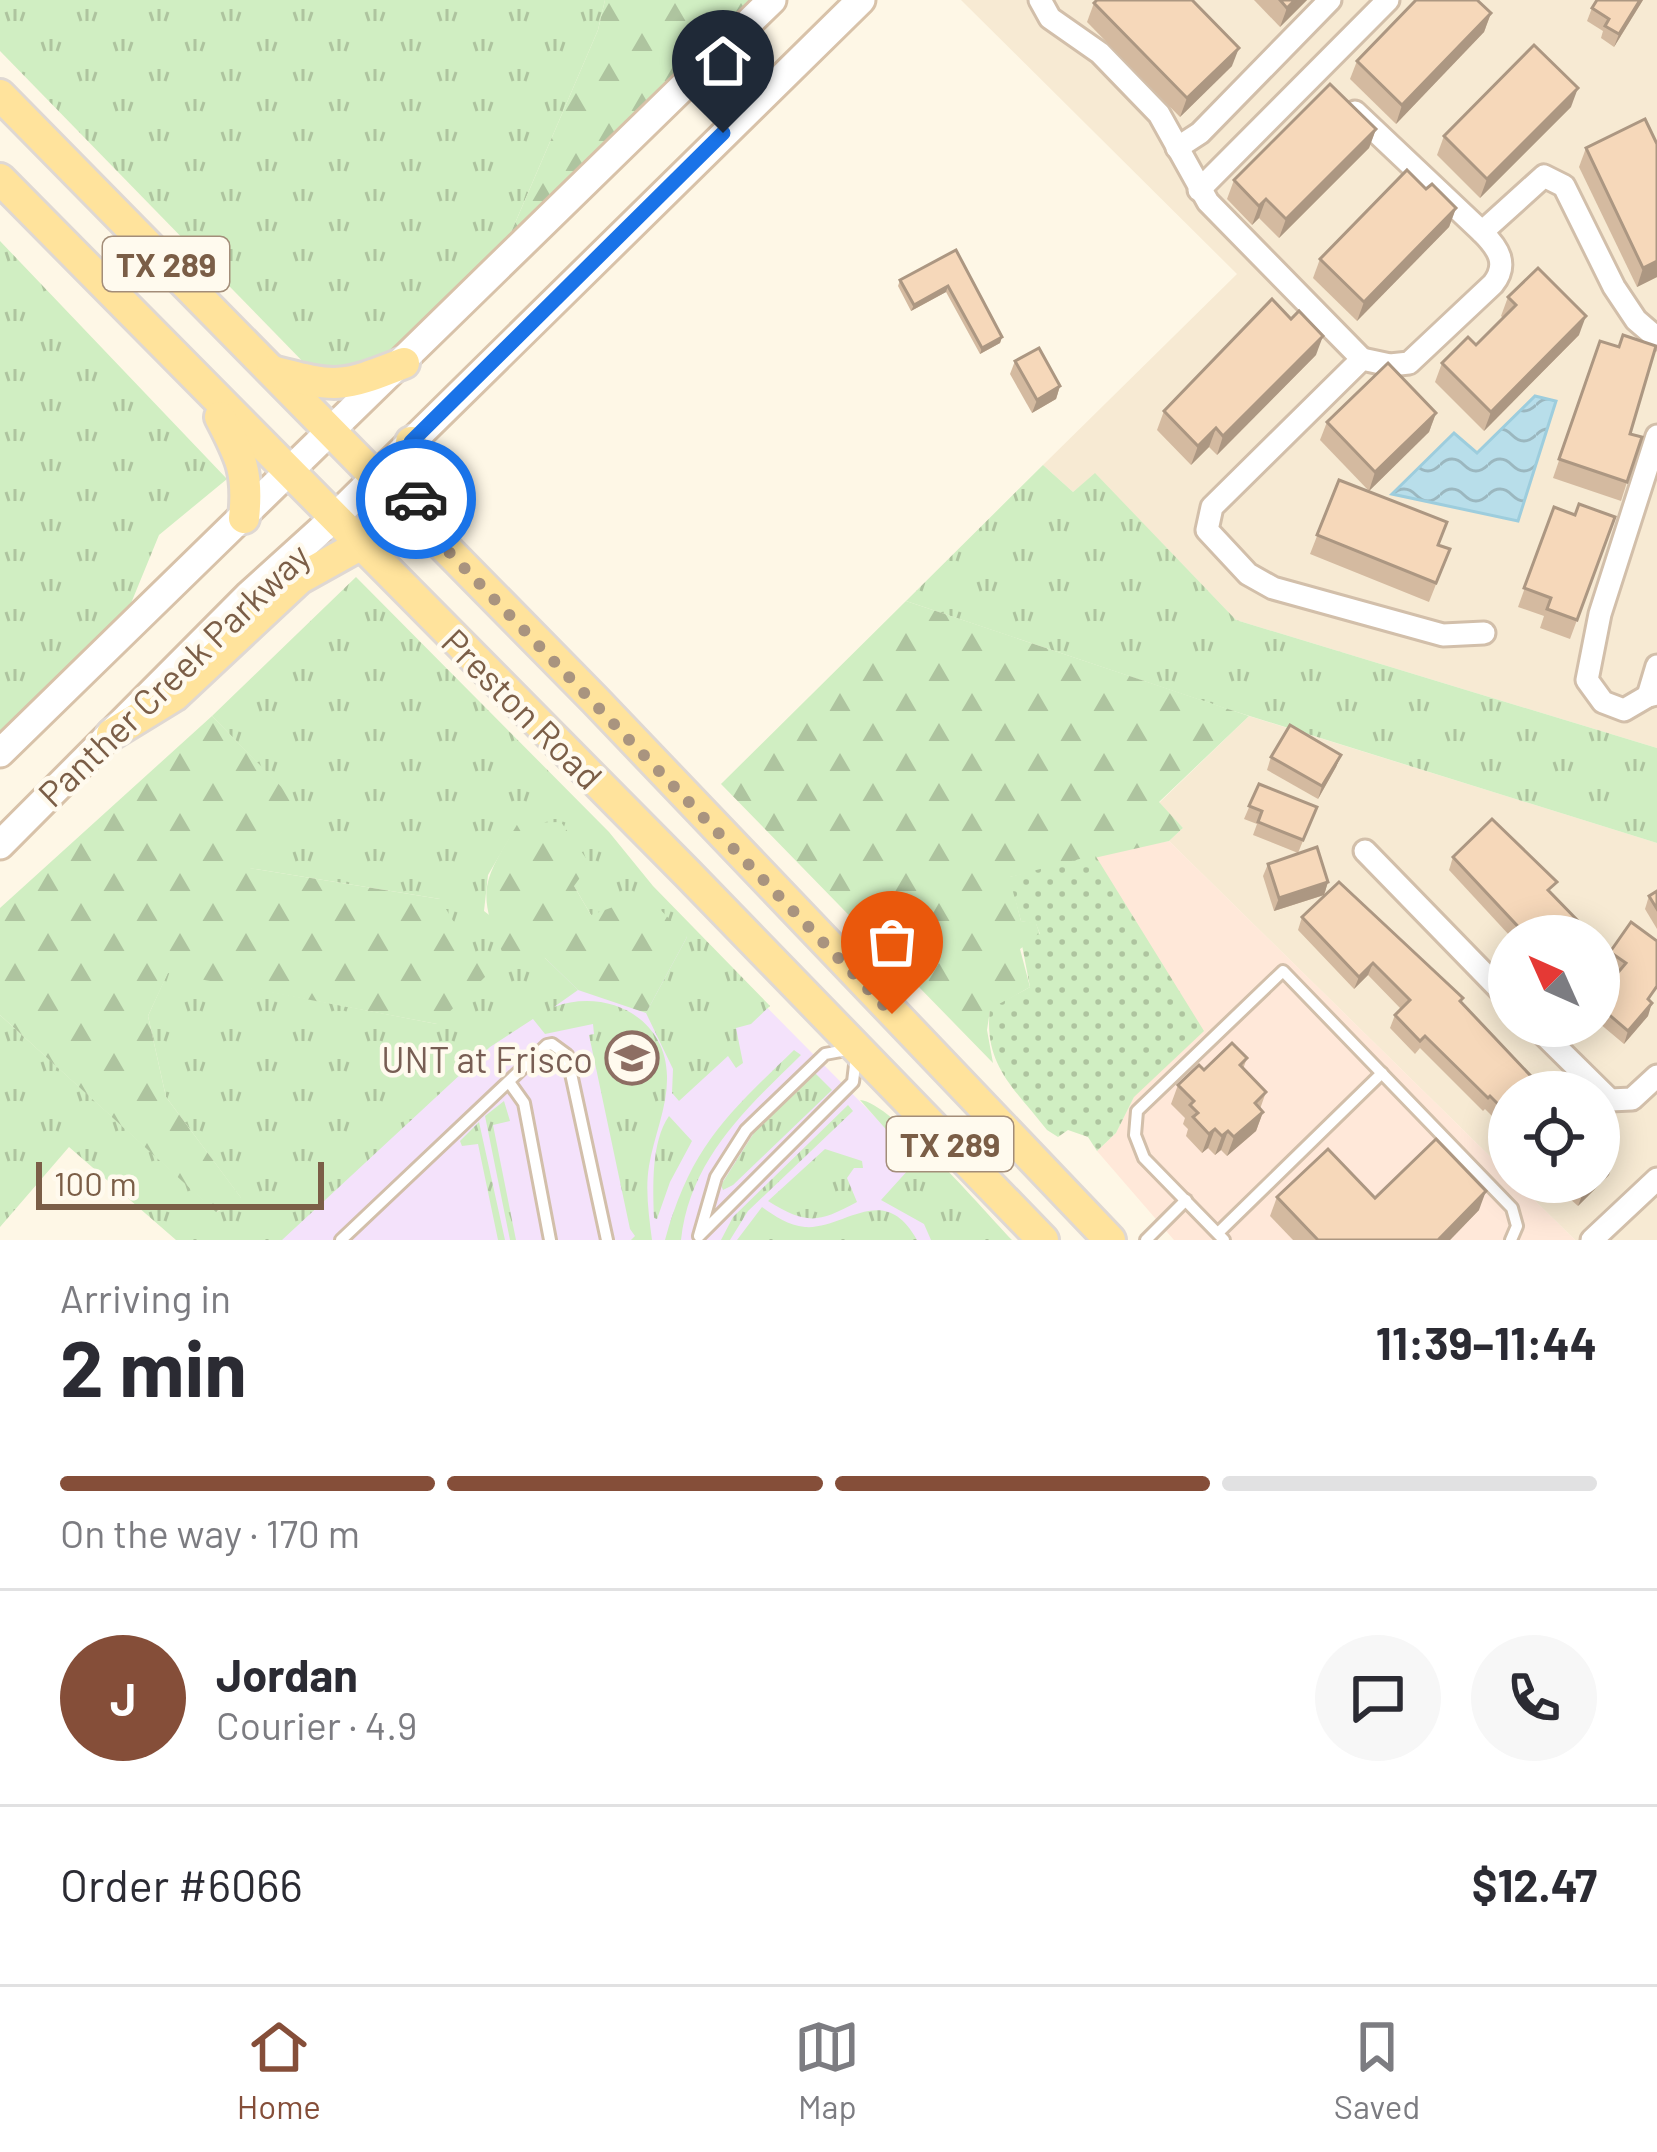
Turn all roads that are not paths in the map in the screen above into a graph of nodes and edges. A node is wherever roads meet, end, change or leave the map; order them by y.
1 (772, 0) edge
2 (861, 0) edge
3 (1040, 0) edge
4 (1330, 0) edge
5 (1388, 0) edge
6 (1315, 74) junction
7 (0, 95) edge
8 (1177, 148) junction
9 (0, 179) edge
10 (1199, 190) junction
11 (1482, 232) junction
12 (1657, 338) edge
13 (1362, 359) junction
14 (404, 363) junction
15 (272, 371) junction
16 (202, 386) junction
17 (332, 432) junction
18 (1657, 436) edge
19 (411, 442) junction
20 (289, 474) junction
21 (376, 476) junction
22 (244, 518) junction
23 (333, 519) junction
24 (426, 528) junction
25 (360, 545) junction
26 (1484, 633) dead end
27 (1657, 666) edge
28 (1652, 695) edge
29 (112, 734) junction
30 (0, 753) edge
31 (0, 845) edge
32 (1366, 851) dead end
33 (1488, 977) edge
34 (892, 1014) junction
35 (1555, 1047) edge
36 (857, 1048) junction
37 (1382, 1073) junction
38 (1657, 1076) edge
39 (509, 1082) junction
40 (1657, 1179) edge
41 (1186, 1200) junction
42 (1221, 1237) edge
43 (699, 1238) edge
44 (341, 1240) edge
45 (550, 1240) edge
46 (608, 1240) edge
47 (1043, 1240) edge
48 (1110, 1240) edge
49 (1146, 1240) edge
50 (1511, 1240) edge
51 (1592, 1240) edge

1 - 14 main road, Panther Creek Parkway
2 - 19 main road, Panther Creek Parkway
3 - 8 street
4 - 8 street
5 - 6 street
6 - 10 street
6 - 11 street
7 - 15 main road, Preston Road / TX 289
8 - 10 street
9 - 16 main road, Preston Road / TX 289
10 - 13 street
11 - 12 street
11 - 13 street
13 - 26 street
14 - 15 main road
14 - 17 main road, Panther Creek Parkway
15 - 17 main road, Preston Road / TX 289
16 - 20 main road, Preston Road / TX 289
16 - 22 main road
17 - 20 main road, Panther Creek Parkway
17 - 21 main road, Preston Road / TX 289
18 - 28 street
19 - 21 main road, Panther Creek Parkway
19 - 24 main road
20 - 22 main road, Panther Creek Parkway
20 - 23 main road, Preston Road / TX 289
21 - 23 main road, Panther Creek Parkway
21 - 24 main road, Preston Road / TX 289
22 - 30 main road, Panther Creek Parkway
23 - 25 main road, Preston Road / TX 289
23 - 29 main road, Panther Creek Parkway
24 - 34 main road, Preston Road / TX 289
25 - 29 main road
25 - 36 main road, Preston Road / TX 289
27 - 28 street
29 - 31 main road, Panther Creek Parkway
32 - 33 street
34 - 36 main road
34 - 48 main road, Preston Road / TX 289
35 - 38 street
36 - 43 lane
36 - 43 lane
36 - 47 main road, Preston Road / TX 289
37 - 41 lane
37 - 42 lane
37 - 50 lane
39 - 44 lane
39 - 45 lane
39 - 46 lane
40 - 51 street
41 - 42 lane
41 - 49 lane

